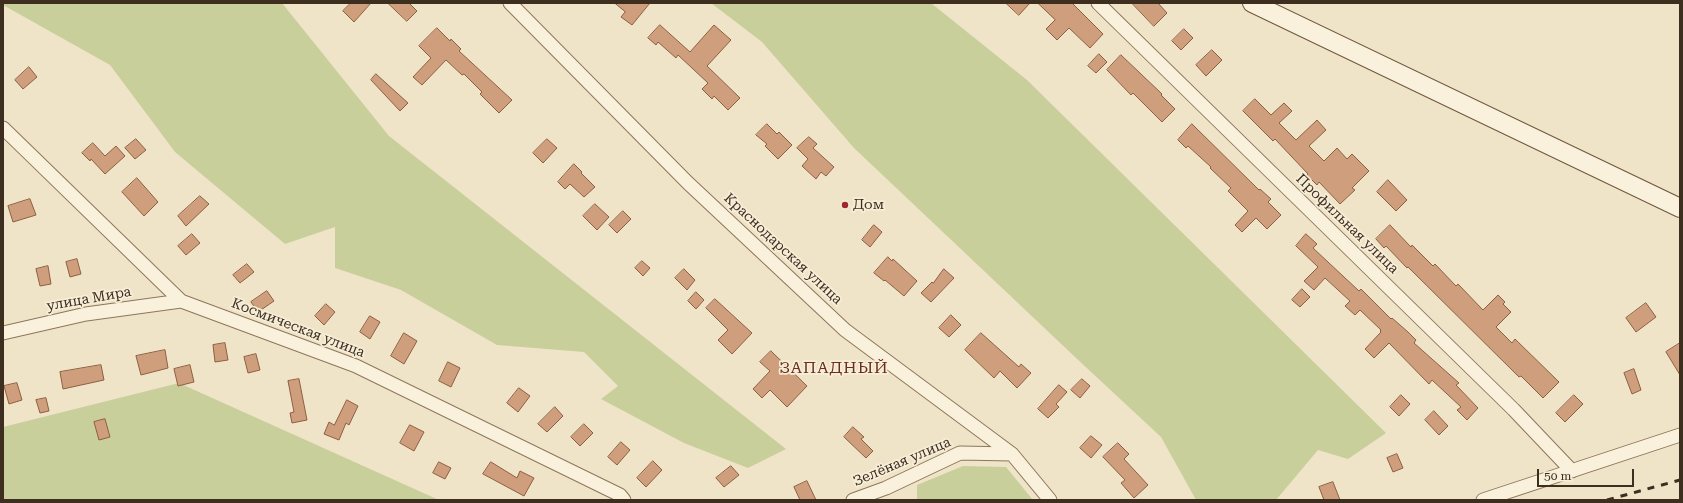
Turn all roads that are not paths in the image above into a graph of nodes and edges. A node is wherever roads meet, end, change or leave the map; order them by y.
1 (510, 3) edge
2 (1098, 3) edge
3 (1252, 3) edge
4 (3, 128) edge
5 (1680, 208) edge
6 (181, 301) junction
7 (3, 333) edge
8 (1680, 435) edge
9 (1012, 454) junction
10 (1572, 471) junction
11 (624, 500) edge
12 (853, 500) edge
13 (1050, 500) edge
14 (1483, 500) edge

1 - 9 street, Краснодарская улица
2 - 10 street, Профильная улица
3 - 5 main road
4 - 6 street, Космическая улица
6 - 7 street, улица Мира
6 - 11 street, Космическая улица
8 - 10 street
9 - 12 street, Зелёная улица
9 - 13 street, Краснодарская улица
10 - 14 street

